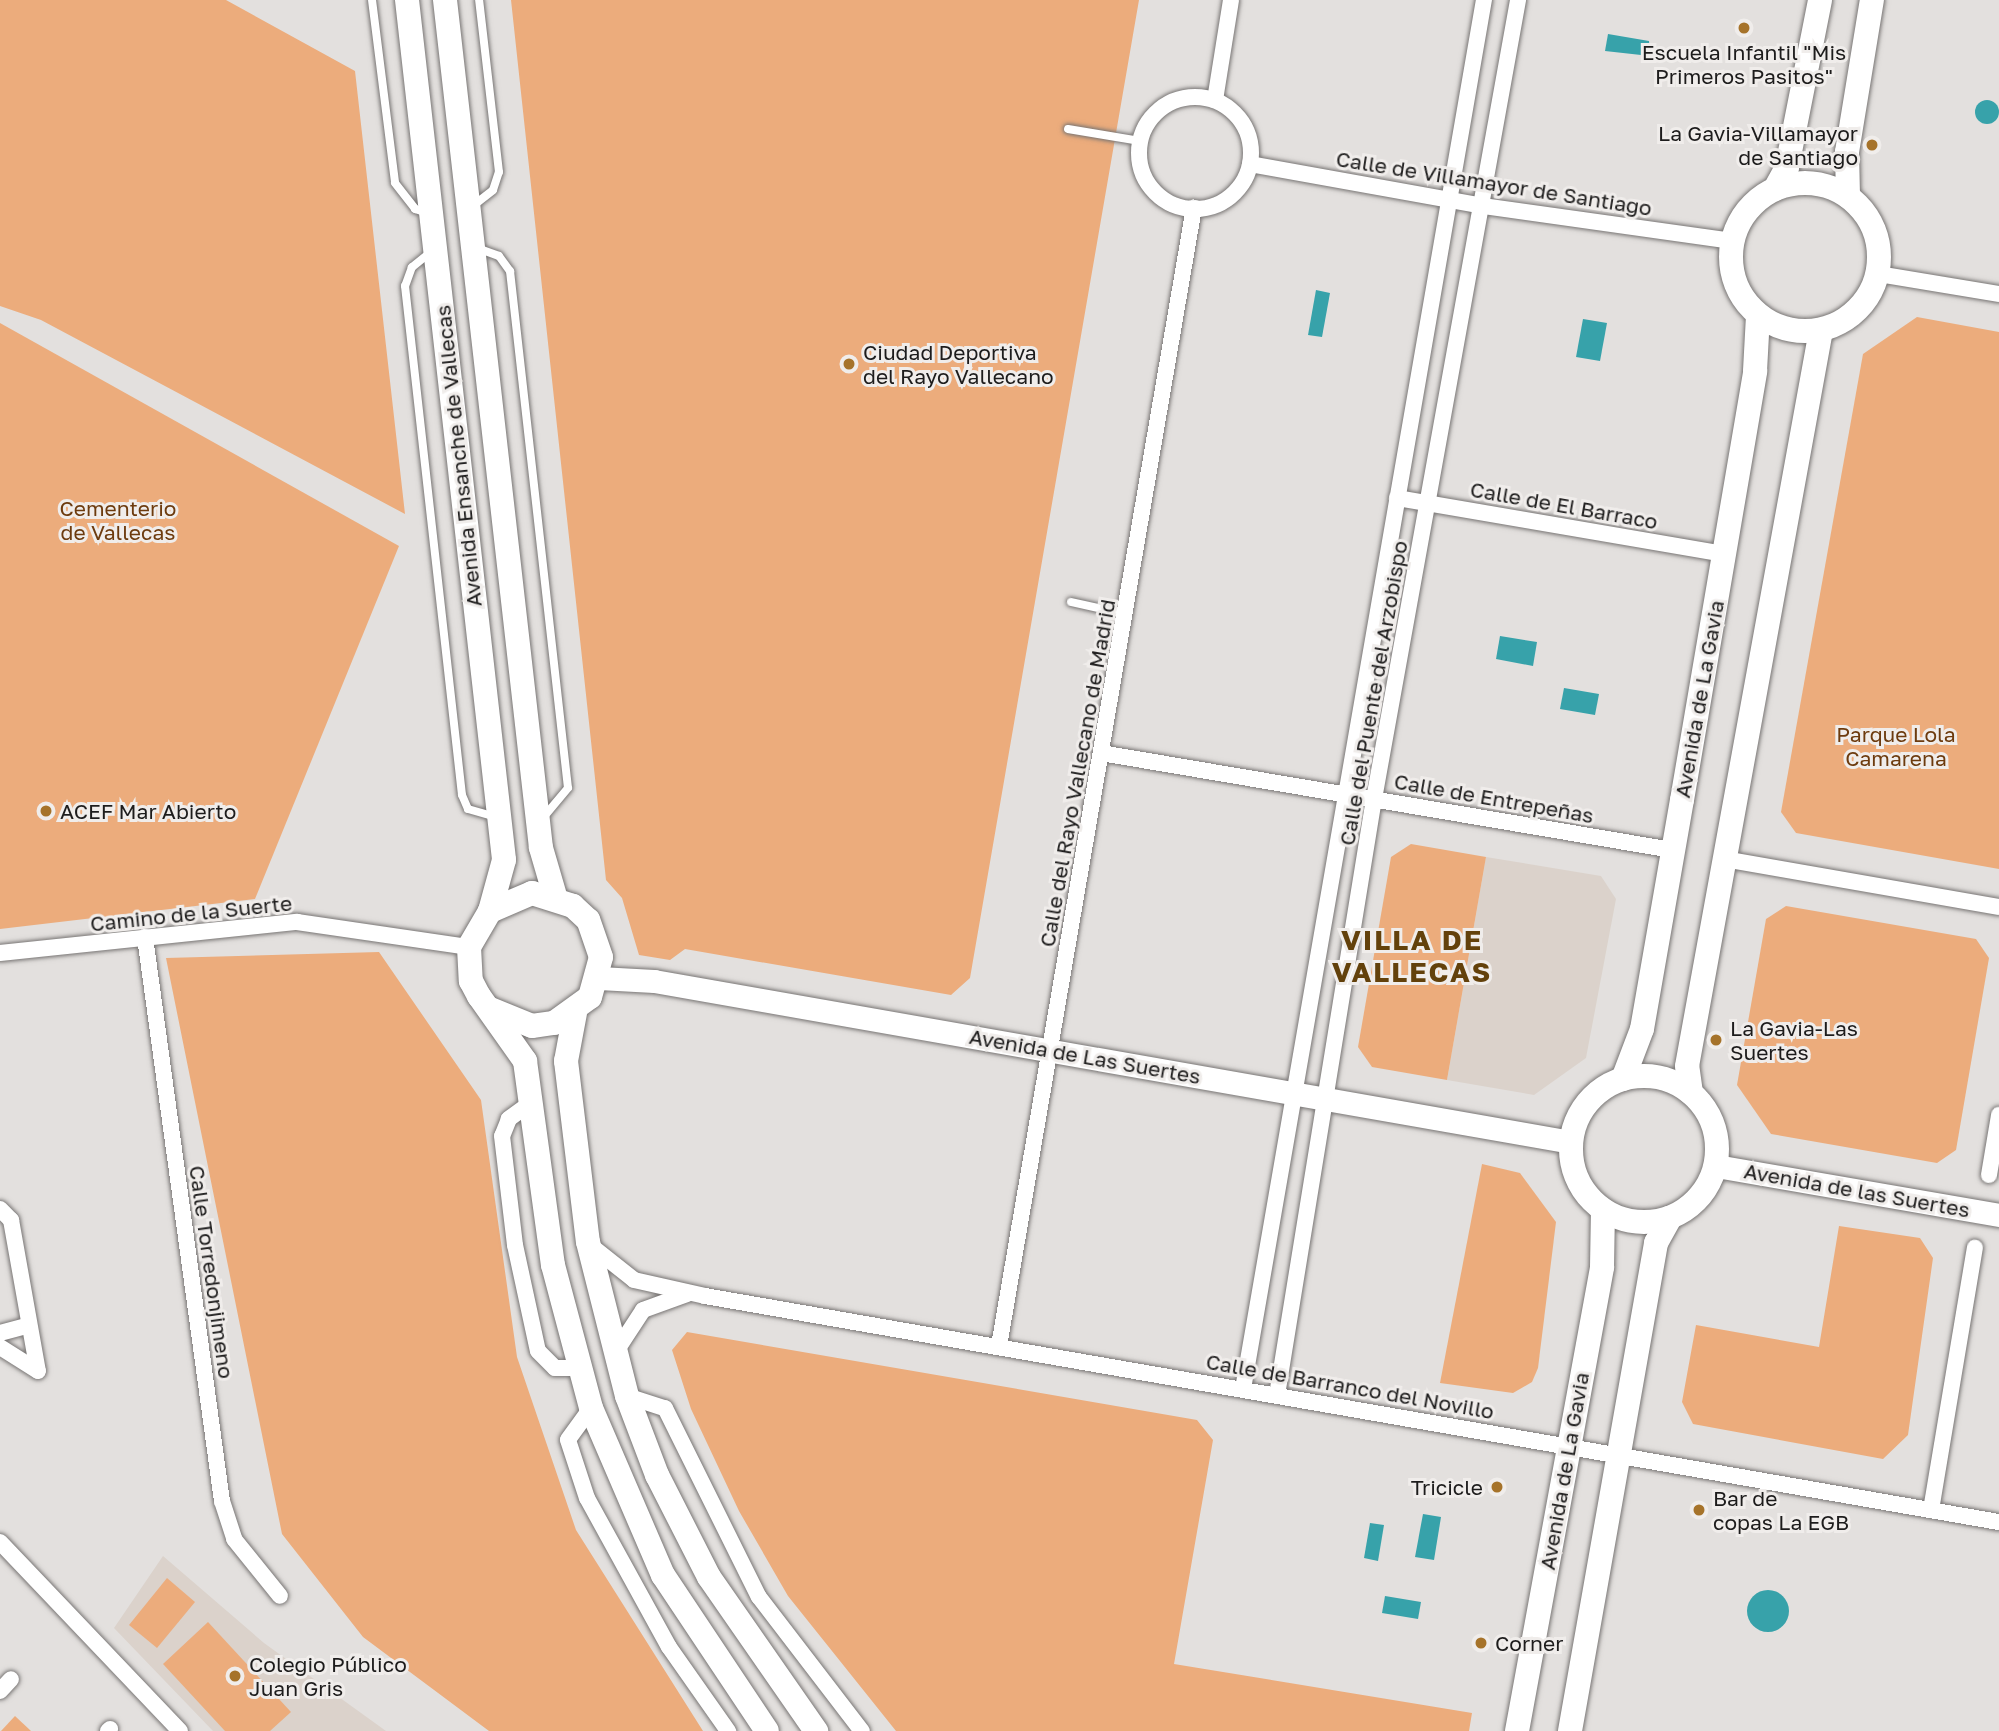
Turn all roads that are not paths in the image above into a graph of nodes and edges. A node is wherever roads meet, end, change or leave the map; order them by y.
1 (372, 0) edge
2 (407, 0) edge
3 (444, 0) edge
4 (479, 0) edge
5 (1231, 0) edge
6 (1484, 0) edge
7 (1518, 0) edge
8 (1820, 0) edge
9 (1872, 0) edge
10 (1214, 100) junction
11 (1068, 129) dead end
12 (1140, 141) junction
13 (1250, 164) junction
14 (1775, 189) junction
15 (1849, 196) junction
16 (1450, 200) junction
17 (1483, 206) junction
18 (1194, 208) junction
19 (469, 209) junction
20 (431, 214) junction
21 (1732, 241) junction
22 (473, 247) junction
23 (435, 249) junction
24 (1878, 274) junction
25 (1999, 294) edge
26 (1758, 315) junction
27 (1821, 330) junction
28 (1397, 498) junction
29 (1429, 503) junction
30 (1724, 554) junction
31 (1071, 602) dead end
32 (1125, 614) junction
33 (1101, 753) junction
34 (1346, 794) junction
35 (1374, 799) junction
36 (499, 817) junction
37 (538, 822) junction
38 (1672, 850) junction
39 (1724, 859) junction
40 (555, 897) junction
41 (1999, 907) edge
42 (490, 911) junction
43 (145, 937) junction
44 (469, 947) junction
45 (0, 953) edge
46 (599, 978) junction
47 (490, 1009) junction
48 (575, 1013) junction
49 (1051, 1049) junction
50 (1623, 1079) junction
51 (1294, 1092) junction
52 (1691, 1093) junction
53 (1330, 1098) junction
54 (532, 1102) junction
55 (1999, 1115) edge
56 (1571, 1142) junction
57 (1716, 1166) junction
58 (1989, 1175) dead end
59 (1603, 1210) junction
60 (1999, 1214) edge
61 (4, 1217) edge
62 (1670, 1218) junction
63 (587, 1242) junction
64 (1975, 1248) dead end
65 (693, 1292) junction
66 (29, 1325) junction
67 (0, 1332) edge
68 (999, 1346) junction
69 (0, 1347) edge
70 (614, 1355) junction
71 (579, 1368) junction
72 (1243, 1389) junction
73 (1277, 1395) junction
74 (627, 1396) junction
75 (591, 1408) junction
76 (1568, 1445) junction
77 (1618, 1455) junction
78 (1931, 1510) junction
79 (1999, 1522) edge
80 (0, 1542) edge
81 (280, 1595) dead end
82 (180, 1731) edge
83 (728, 1731) edge
84 (767, 1731) edge
85 (816, 1731) edge
86 (862, 1731) edge
87 (1517, 1731) edge
88 (1570, 1731) edge

1 - 20 lane
2 - 20 main road, Avenida Ensanche de Vallecas
3 - 19 main road, Avenida Ensanche de Vallecas
4 - 19 lane
5 - 10 street
6 - 16 street, Calle del Puente del Arzobispo
7 - 17 street, Calle del Puente del Arzobispo
8 - 14 main road
9 - 15 main road
10 - 12 street
10 - 13 street
11 - 12 lane
12 - 18 street
13 - 16 street, Calle de Villamayor de Santiago
13 - 18 street
14 - 15 main road
14 - 21 main road
15 - 24 main road
16 - 17 street, Calle de Villamayor de Santiago
16 - 28 street, Calle del Puente del Arzobispo
17 - 21 street, Calle de Villamayor de Santiago
17 - 29 street, Calle del Puente del Arzobispo
18 - 32 street, Calle del Rayo Vallecano de Madrid
19 - 22 main road, Avenida Ensanche de Vallecas
20 - 23 main road, Avenida Ensanche de Vallecas
21 - 26 main road
22 - 37 main road, Avenida Ensanche de Vallecas
22 - 37 lane
23 - 36 main road, Avenida Ensanche de Vallecas
23 - 36 lane
24 - 25 street
24 - 27 main road
26 - 27 main road
26 - 30 main road, Avenida de La Gavia
27 - 39 main road
28 - 29 street, Calle de El Barraco
28 - 34 street, Calle del Puente del Arzobispo
29 - 30 street, Calle de El Barraco
29 - 35 street, Calle del Puente del Arzobispo
30 - 38 main road, Avenida de La Gavia
31 - 32 lane
32 - 33 street, Calle del Rayo Vallecano de Madrid
33 - 34 street, Calle de Entrepeñas
33 - 49 street, Calle del Rayo Vallecano de Madrid
34 - 35 street, Calle de Entrepeñas
34 - 51 street, Calle del Puente del Arzobispo
35 - 38 street, Calle de Entrepeñas
35 - 53 street, Calle del Puente del Arzobispo
36 - 42 main road, Avenida Ensanche de Vallecas
37 - 40 main road, Avenida Ensanche de Vallecas
38 - 50 main road, Avenida de La Gavia
39 - 41 street
39 - 52 main road
40 - 42 main road
40 - 46 main road
42 - 44 main road, Avenida Ensanche de Vallecas
43 - 44 street, Camino de la Suerte
43 - 45 street, Camino de la Suerte
43 - 81 street, Calle Torredonjimeno
44 - 47 main road
46 - 48 main road
46 - 49 main road, Avenida de Las Suertes
47 - 48 main road
47 - 54 main road
48 - 63 main road
49 - 51 main road, Avenida de Las Suertes
49 - 68 street, Calle del Rayo Vallecano de Madrid
50 - 52 main road
50 - 56 main road
51 - 53 main road, Avenida de Las Suertes
51 - 72 street, Calle del Puente del Arzobispo
52 - 57 main road
53 - 56 main road, Avenida de Las Suertes
53 - 73 street, Calle del Puente del Arzobispo
54 - 71 main road
54 - 71 street
55 - 58 street
56 - 59 main road
57 - 60 main road, Avenida de las Suertes
57 - 62 main road
59 - 62 main road
59 - 76 main road, Avenida de La Gavia
61 - 66 street
62 - 77 main road
63 - 65 street, Calle de Barranco del Novillo
63 - 70 main road
64 - 78 street
65 - 68 street, Calle de Barranco del Novillo
65 - 70 street, Calle de Barranco del Novillo
66 - 67 street
66 - 69 street
68 - 72 street, Calle de Barranco del Novillo
70 - 74 main road
71 - 75 main road
72 - 73 street, Calle de Barranco del Novillo
73 - 76 street, Calle de Barranco del Novillo
74 - 85 main road
74 - 86 street
75 - 83 street
75 - 84 main road
76 - 77 street, Calle de Barranco del Novillo
76 - 87 main road, Avenida de La Gavia
77 - 78 street, Calle de Barranco del Novillo
77 - 88 main road
78 - 79 street, Calle de Barranco del Novillo
80 - 82 street

